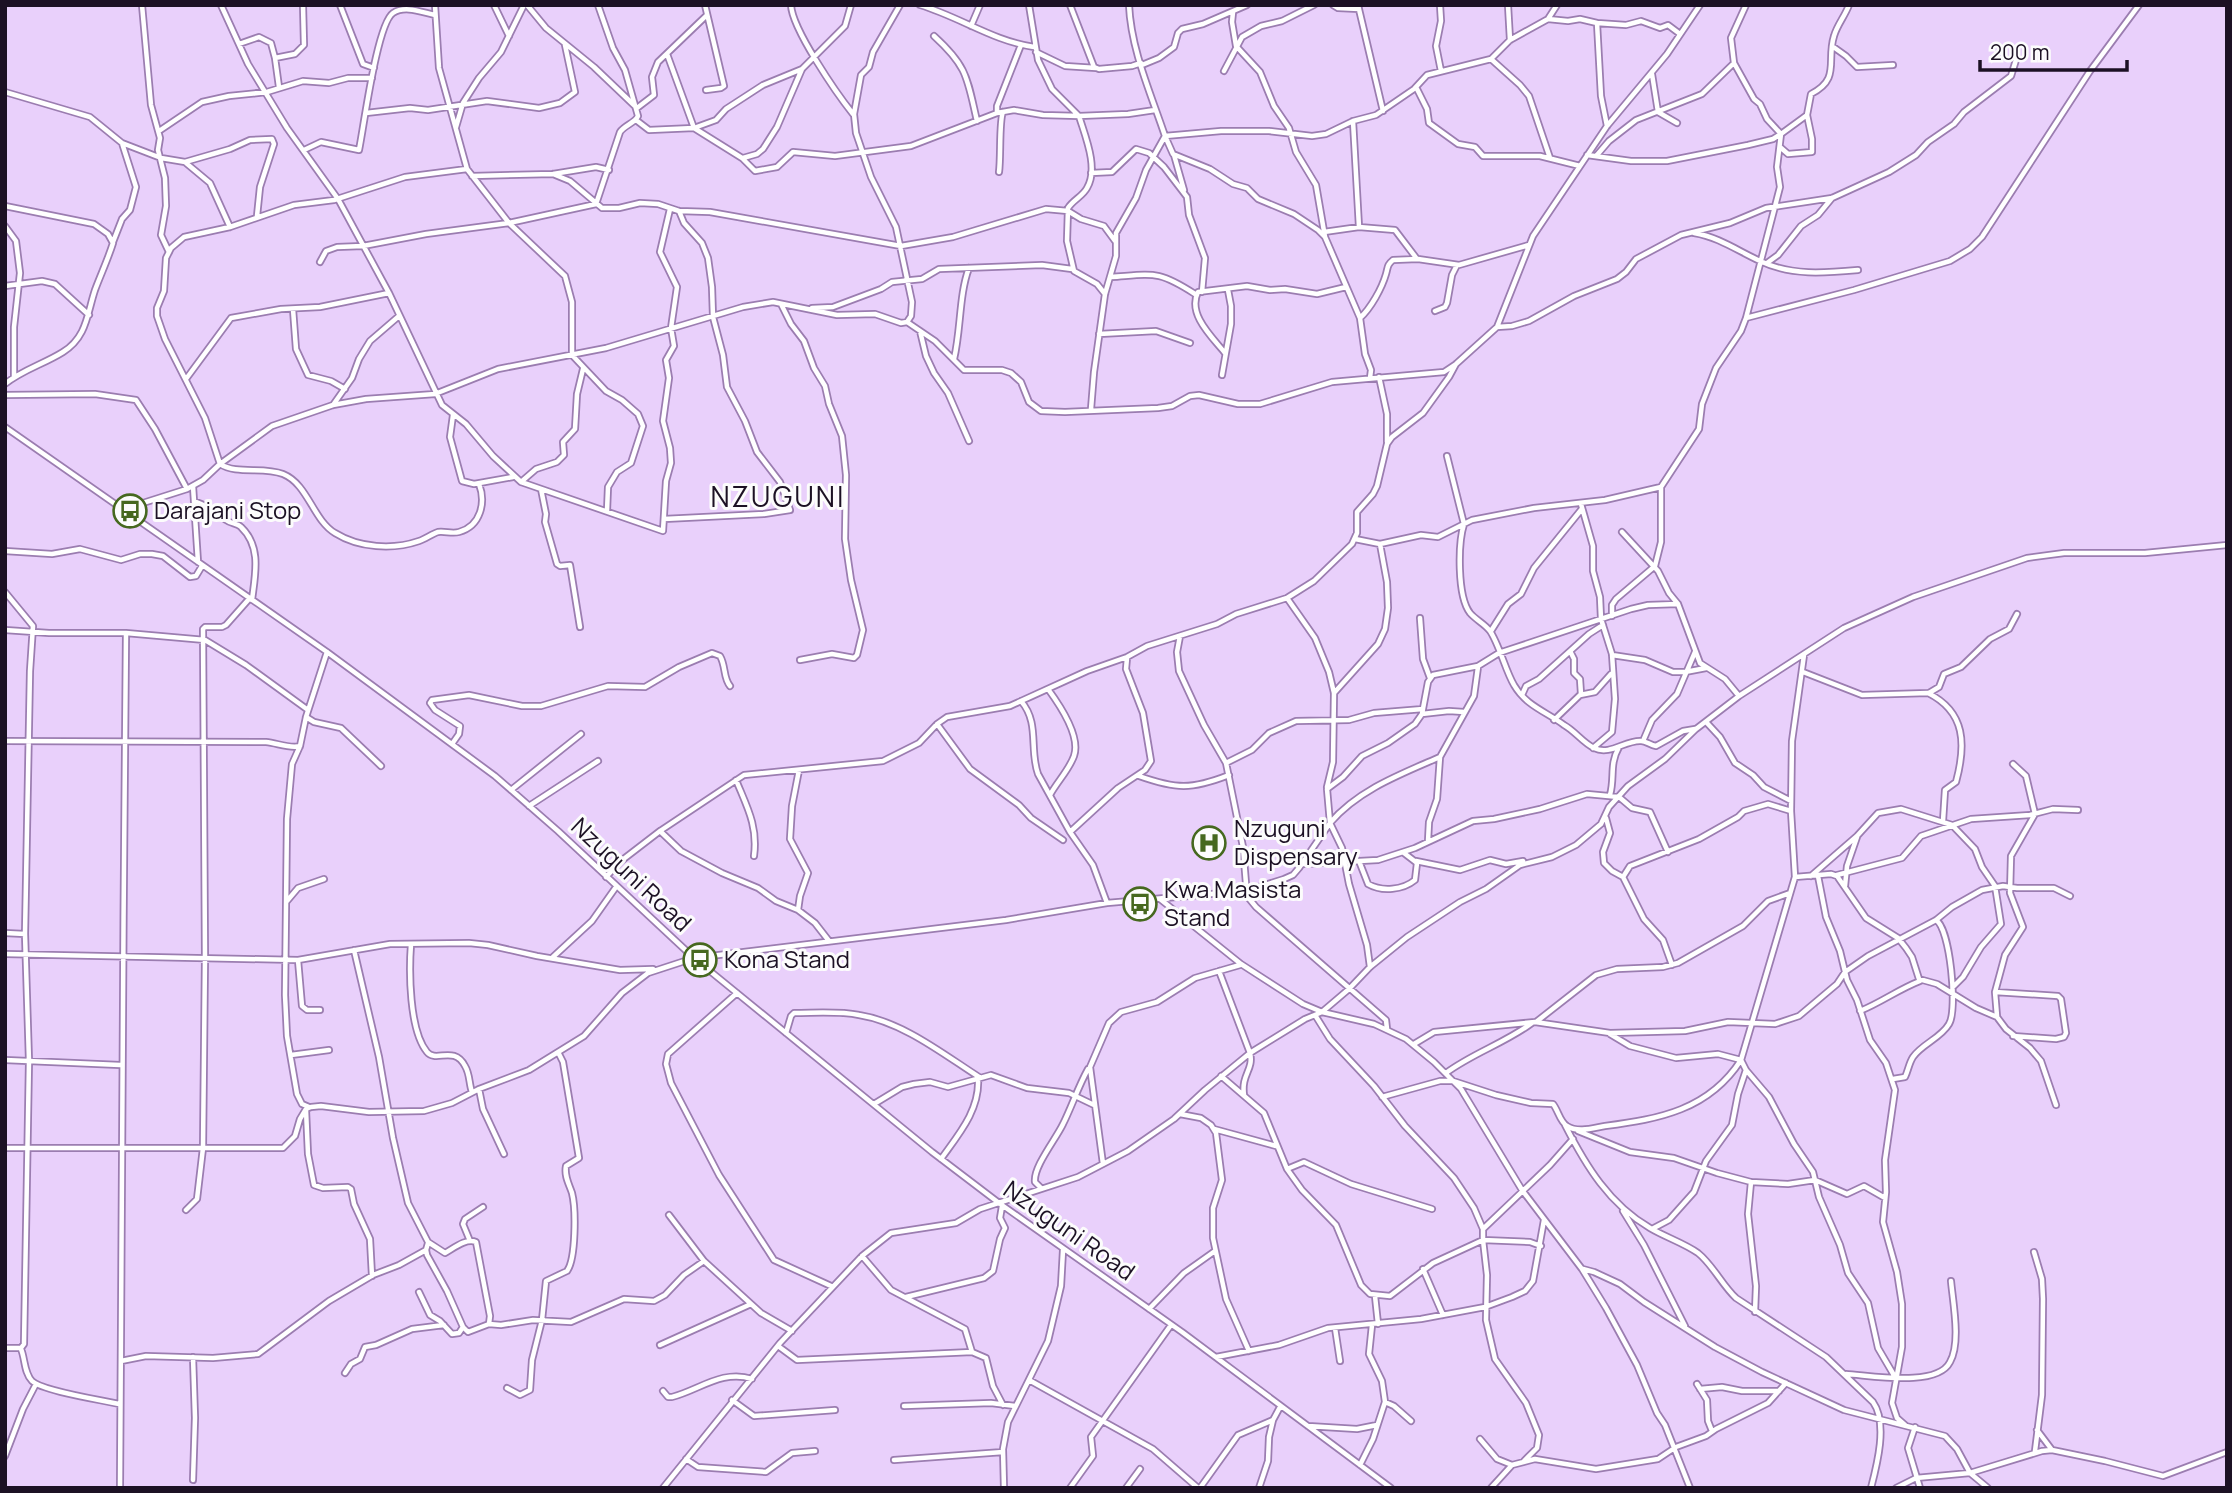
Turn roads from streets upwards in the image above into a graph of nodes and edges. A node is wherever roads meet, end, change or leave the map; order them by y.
1 (142, 5) edge
2 (221, 5) edge
3 (303, 5) edge
4 (340, 5) edge
5 (435, 5) edge
6 (494, 5) edge
7 (526, 5) edge
8 (598, 5) edge
9 (705, 5) edge
10 (791, 5) edge
11 (851, 5) edge
12 (900, 5) edge
13 (920, 5) edge
14 (980, 5) edge
15 (1029, 5) edge
16 (1070, 5) edge
17 (1129, 5) edge
18 (1247, 5) edge
19 (1314, 5) edge
20 (1334, 5) edge
21 (1440, 5) edge
22 (1507, 5) edge
23 (1557, 5) edge
24 (1700, 5) edge
25 (1746, 5) edge
26 (1849, 5) edge
27 (2127, 6) edge
28 (1359, 7) edge
29 (2137, 7) edge
30 (397, 8) edge
31 (1233, 12) junction
32 (435, 15) junction
33 (707, 15) junction
34 (1548, 19) junction
35 (1597, 23) junction
36 (971, 26) junction
37 (1680, 34) junction
38 (934, 36) dead end
39 (509, 37) junction
40 (1510, 40) junction
41 (240, 44) junction
42 (565, 45) junction
43 (1021, 45) junction
44 (1236, 46) junction
45 (1831, 46) junction
46 (1035, 49) junction
47 (667, 54) junction
48 (814, 57) junction
49 (275, 58) junction
50 (1491, 59) junction
51 (2016, 60) dead end
52 (1734, 63) junction
53 (1142, 64) junction
54 (1893, 65) dead end
55 (374, 68) junction
56 (1096, 68) junction
57 (802, 69) junction
58 (1224, 71) dead end
59 (1441, 71) junction
60 (1651, 73) junction
61 (372, 78) junction
62 (279, 87) junction
63 (1416, 88) junction
64 (706, 90) dead end
65 (5, 92) edge
66 (267, 92) junction
67 (463, 103) junction
68 (449, 107) junction
69 (637, 108) junction
70 (1155, 110) junction
71 (1383, 111) junction
72 (1658, 111) junction
73 (1000, 112) junction
74 (366, 113) junction
75 (854, 114) junction
76 (1807, 115) junction
77 (1079, 116) junction
78 (636, 120) junction
79 (977, 121) junction
80 (1353, 121) junction
81 (1678, 123) dead end
82 (1608, 126) junction
83 (456, 127) junction
84 (694, 128) junction
85 (159, 131) junction
86 (1290, 134) junction
87 (1781, 134) junction
88 (1165, 136) junction
89 (122, 143) junction
90 (1780, 146) junction
91 (304, 150) junction
92 (863, 151) junction
93 (1173, 154) junction
94 (1587, 155) junction
95 (1597, 155) junction
96 (161, 158) junction
97 (742, 158) junction
98 (1153, 158) junction
99 (1550, 158) junction
100 (185, 162) junction
101 (1580, 166) junction
102 (467, 169) junction
103 (609, 170) junction
104 (999, 172) dead end
105 (1091, 173) junction
106 (553, 174) junction
107 (472, 176) junction
108 (1184, 191) junction
109 (1832, 198) junction
110 (338, 199) junction
111 (596, 204) junction
112 (5, 206) edge
113 (1773, 206) junction
114 (670, 209) junction
115 (679, 211) junction
116 (1068, 211) junction
117 (257, 216) junction
118 (509, 223) junction
119 (5, 226) edge
120 (230, 227) junction
121 (1359, 228) junction
122 (1690, 232) junction
123 (1325, 234) junction
124 (1115, 241) junction
125 (113, 243) junction
126 (1529, 245) junction
127 (363, 246) junction
128 (901, 246) junction
129 (169, 252) junction
130 (1418, 260) junction
131 (320, 262) dead end
132 (1764, 263) junction
133 (1457, 265) junction
134 (969, 268) junction
135 (1072, 269) junction
136 (1858, 270) dead end
137 (1111, 277) junction
138 (909, 281) junction
139 (19, 285) junction
140 (5, 286) edge
141 (1346, 287) junction
142 (1228, 290) junction
143 (1202, 292) junction
144 (389, 293) junction
145 (1105, 294) junction
146 (1195, 294) junction
147 (781, 303) junction
148 (293, 309) junction
149 (810, 309) junction
150 (1435, 311) dead end
151 (89, 315) junction
152 (399, 316) junction
153 (713, 317) junction
154 (1360, 318) junction
155 (1746, 318) junction
156 (907, 322) junction
157 (1497, 327) junction
158 (671, 328) junction
159 (919, 331) junction
160 (5, 334) edge
161 (1099, 334) junction
162 (14, 338) junction
163 (1190, 343) dead end
164 (1225, 353) junction
165 (572, 355) junction
166 (954, 360) junction
167 (1456, 364) junction
168 (583, 368) junction
169 (1222, 375) dead end
170 (14, 376) junction
171 (1379, 377) junction
172 (1370, 378) junction
173 (187, 379) junction
174 (5, 384) edge
175 (345, 389) junction
176 (435, 394) junction
177 (5, 395) edge
178 (333, 405) junction
179 (1091, 409) junction
180 (453, 415) junction
181 (5, 427) edge
182 (969, 441) dead end
183 (1387, 444) junction
184 (1447, 456) dead end
185 (220, 464) junction
186 (514, 477) junction
187 (521, 482) junction
188 (479, 484) junction
189 (1661, 487) junction
190 (190, 488) junction
191 (540, 488) junction
192 (194, 500) junction
193 (1581, 507) junction
194 (121, 510) junction
195 (607, 512) junction
196 (664, 519) junction
197 (1464, 524) junction
198 (1622, 532) dead end
199 (1355, 539) junction
200 (1380, 544) junction
201 (2227, 544) edge
202 (5, 551) edge
203 (200, 565) junction
204 (1655, 566) junction
205 (5, 592) edge
206 (1287, 598) junction
207 (251, 600) junction
208 (1678, 604) junction
209 (2017, 614) dead end
210 (1612, 615) junction
211 (1420, 618) dead end
212 (1602, 622) junction
213 (580, 627) dead end
214 (5, 631) edge
215 (33, 631) junction
216 (1491, 631) junction
217 (126, 633) junction
218 (1180, 636) junction
219 (205, 640) junction
220 (1570, 651) junction
221 (1695, 651) junction
222 (327, 652) junction
223 (1499, 653) junction
224 (1804, 654) junction
225 (1612, 655) junction
226 (1127, 657) junction
227 (800, 660) dead end
228 (1478, 666) junction
229 (1707, 668) junction
230 (1688, 672) junction
231 (1802, 672) junction
232 (1612, 674) junction
233 (1430, 678) junction
234 (730, 687) dead end
235 (1048, 689) junction
236 (1334, 693) junction
237 (1928, 694) junction
238 (1522, 695) junction
239 (1580, 695) junction
240 (1739, 696) junction
241 (1021, 701) junction
242 (308, 710) junction
243 (1422, 711) junction
244 (1464, 712) junction
245 (306, 716) junction
246 (1332, 720) junction
247 (1555, 720) junction
248 (1707, 723) junction
249 (937, 724) junction
250 (1696, 729) junction
251 (581, 734) dead end
252 (5, 741) edge
253 (30, 741) junction
254 (1643, 741) junction
255 (125, 743) junction
256 (205, 743) junction
257 (452, 744) junction
258 (300, 746) junction
259 (1592, 747) junction
260 (1619, 747) junction
261 (1440, 757) junction
262 (598, 761) dead end
263 (1226, 763) junction
264 (2013, 764) dead end
265 (381, 766) dead end
266 (799, 770) junction
267 (1138, 775) junction
268 (1229, 775) junction
269 (736, 780) junction
270 (1327, 789) junction
271 (511, 790) junction
272 (1609, 795) junction
273 (1049, 796) junction
274 (1619, 797) junction
275 (1791, 801) junction
276 (529, 806) junction
277 (2078, 810) dead end
278 (1791, 811) junction
279 (2035, 814) junction
280 (1606, 817) junction
281 (1942, 821) junction
282 (1330, 823) junction
283 (1952, 825) junction
284 (660, 831) junction
285 (1070, 832) junction
286 (1857, 836) junction
287 (1063, 840) dead end
288 (1429, 841) junction
289 (1668, 852) junction
290 (1403, 853) junction
291 (754, 856) dead end
292 (1360, 861) junction
293 (1416, 861) junction
294 (1528, 862) junction
295 (1345, 863) junction
296 (1302, 864) junction
297 (1796, 864) junction
298 (1846, 874) junction
299 (1836, 875) junction
300 (1809, 876) junction
301 (1818, 876) junction
302 (606, 877) junction
303 (1623, 877) junction
304 (1795, 877) junction
305 (324, 879) dead end
306 (1995, 886) junction
307 (616, 887) junction
308 (1845, 887) junction
309 (2010, 887) junction
310 (1246, 891) junction
311 (1790, 893) junction
312 (2070, 896) dead end
313 (1160, 899) junction
314 (286, 902) junction
315 (1107, 903) junction
316 (798, 910) junction
317 (1936, 920) junction
318 (5, 933) edge
319 (25, 934) junction
320 (1898, 938) junction
321 (830, 942) junction
322 (411, 944) junction
323 (354, 950) junction
324 (5, 954) edge
325 (26, 954) junction
326 (123, 956) junction
327 (553, 957) junction
328 (205, 958) junction
329 (694, 958) junction
330 (285, 960) junction
331 (298, 960) junction
332 (1241, 964) junction
333 (1672, 965) junction
334 (1370, 967) junction
335 (654, 969) junction
336 (1219, 971) junction
337 (1846, 972) junction
338 (1921, 981) junction
339 (1954, 986) junction
340 (1349, 989) junction
341 (1995, 992) junction
342 (737, 993) junction
343 (1953, 993) junction
344 (320, 1010) dead end
345 (1860, 1010) junction
346 (1322, 1012) junction
347 (1314, 1015) junction
348 (1997, 1017) junction
349 (1534, 1022) junction
350 (1750, 1023) junction
351 (1387, 1029) junction
352 (786, 1032) junction
353 (1610, 1033) junction
354 (2012, 1036) junction
355 (1413, 1044) junction
356 (329, 1050) dead end
357 (558, 1052) junction
358 (1250, 1053) junction
359 (291, 1055) junction
360 (5, 1060) edge
361 (1741, 1060) junction
362 (29, 1061) junction
363 (120, 1065) junction
364 (1090, 1068) junction
365 (1746, 1070) junction
366 (1446, 1073) junction
367 (1222, 1076) junction
368 (979, 1078) junction
369 (1893, 1079) junction
370 (1453, 1081) junction
371 (479, 1089) junction
372 (472, 1092) junction
373 (1244, 1095) junction
374 (1075, 1096) junction
375 (1382, 1097) junction
376 (874, 1104) junction
377 (1095, 1105) junction
378 (2056, 1105) dead end
379 (307, 1108) junction
380 (387, 1112) junction
381 (1180, 1114) junction
382 (1565, 1125) junction
383 (1214, 1129) junction
384 (1577, 1130) junction
385 (1573, 1139) junction
386 (1277, 1146) junction
387 (5, 1148) edge
388 (27, 1148) junction
389 (122, 1148) junction
390 (203, 1148) junction
391 (504, 1154) dead end
392 (941, 1159) junction
393 (1102, 1164) junction
394 (1702, 1168) junction
395 (1287, 1169) junction
396 (1815, 1180) junction
397 (1751, 1182) junction
398 (1041, 1188) junction
399 (1522, 1190) junction
400 (1885, 1198) junction
401 (1000, 1204) junction
402 (1619, 1204) junction
403 (483, 1207) dead end
404 (1432, 1209) dead end
405 (186, 1210) dead end
406 (669, 1215) dead end
407 (1544, 1220) junction
408 (1483, 1229) junction
409 (1651, 1229) junction
410 (1483, 1240) junction
411 (470, 1241) junction
412 (428, 1242) junction
413 (1541, 1246) junction
414 (1063, 1249) junction
415 (426, 1250) junction
416 (1215, 1251) junction
417 (2034, 1252) dead end
418 (862, 1256) junction
419 (704, 1261) junction
420 (1423, 1269) junction
421 (1582, 1269) junction
422 (372, 1276) junction
423 (1951, 1281) dead end
424 (831, 1286) junction
425 (419, 1292) dead end
426 (1375, 1296) junction
427 (905, 1297) junction
428 (751, 1304) junction
429 (1485, 1307) junction
430 (1149, 1309) junction
431 (1755, 1312) junction
432 (1443, 1315) junction
433 (542, 1320) junction
434 (489, 1324) junction
435 (444, 1325) junction
436 (1171, 1325) junction
437 (1375, 1325) junction
438 (463, 1327) junction
439 (1685, 1327) junction
440 (1335, 1328) junction
441 (792, 1331) junction
442 (660, 1345) dead end
443 (778, 1346) junction
444 (5, 1348) edge
445 (21, 1348) junction
446 (1249, 1351) junction
447 (972, 1352) junction
448 (193, 1357) junction
449 (1215, 1358) junction
450 (121, 1361) junction
451 (1340, 1361) dead end
452 (345, 1373) dead end
453 (1845, 1374) junction
454 (1896, 1378) junction
455 (752, 1379) junction
456 (1029, 1380) junction
457 (1786, 1383) junction
458 (36, 1384) junction
459 (507, 1388) dead end
460 (663, 1391) dead end
461 (1780, 1391) junction
462 (732, 1400) junction
463 (1385, 1402) junction
464 (119, 1404) junction
465 (1003, 1405) junction
466 (904, 1406) dead end
467 (1015, 1406) junction
468 (1280, 1406) junction
469 (835, 1410) dead end
470 (1273, 1420) junction
471 (1878, 1420) junction
472 (1102, 1421) junction
473 (1411, 1421) dead end
474 (1377, 1425) junction
475 (1905, 1425) junction
476 (1307, 1426) junction
477 (1915, 1427) junction
478 (2036, 1430) junction
479 (1712, 1431) junction
480 (1480, 1439) dead end
481 (1673, 1449) junction
482 (2052, 1450) junction
483 (815, 1451) dead end
484 (2035, 1451) junction
485 (1003, 1452) junction
486 (2227, 1452) edge
487 (5, 1455) edge
488 (686, 1459) junction
489 (894, 1460) dead end
490 (1522, 1462) junction
491 (1360, 1465) junction
492 (1513, 1465) junction
493 (1140, 1469) dead end
494 (1970, 1473) junction
495 (1916, 1478) junction
496 (192, 1480) dead end
497 (1987, 1487) edge
498 (120, 1488) edge
499 (663, 1488) edge
500 (1004, 1488) edge
501 (1070, 1488) edge
502 (1126, 1488) edge
503 (1199, 1488) edge
504 (1259, 1488) edge
505 (1391, 1488) edge
506 (1491, 1488) edge
507 (1690, 1488) edge
508 (1871, 1488) edge
509 (1896, 1488) edge
510 (1920, 1488) edge

1 - 85 street
2 - 41 street
3 - 49 street
4 - 55 street
5 - 32 street
6 - 39 street
7 - 39 street
7 - 42 street
8 - 69 street
9 - 33 street
10 - 48 street
11 - 48 street
12 - 75 street
13 - 36 street
14 - 36 street
15 - 46 street
16 - 56 street
17 - 53 street
18 - 31 street
19 - 44 street
20 - 28 street
21 - 59 street
22 - 40 street
23 - 34 street
24 - 37 street
25 - 52 street
26 - 45 street
27 - 29 street
28 - 71 street
29 - 155 street
30 - 32 street
30 - 55 street
31 - 44 street
31 - 53 street
32 - 68 street
33 - 47 street
33 - 64 street
34 - 35 street
34 - 40 street
35 - 37 street
35 - 82 street
36 - 43 street
37 - 60 street
38 - 79 street
39 - 67 street
40 - 50 street
41 - 49 street
41 - 66 street
42 - 67 street
42 - 69 street
43 - 46 street
43 - 73 street
44 - 58 street
44 - 86 street
45 - 54 street
45 - 76 street
46 - 56 street
46 - 77 street
47 - 69 street
47 - 84 street
48 - 57 street
48 - 75 street
49 - 62 street
50 - 59 street
50 - 99 street
51 - 109 street
52 - 72 street
52 - 87 street
53 - 56 street
53 - 70 street
55 - 61 street
57 - 84 street
57 - 97 street
59 - 63 street
60 - 72 street
60 - 82 street
61 - 62 street
61 - 74 street
62 - 66 street
63 - 71 street
63 - 99 street
65 - 89 street
66 - 85 street
66 - 91 street
67 - 68 street
67 - 83 street
68 - 74 street
68 - 83 street
69 - 78 street
70 - 77 street
70 - 88 street
71 - 80 street
72 - 81 street
72 - 95 street
73 - 77 street
73 - 79 street
73 - 104 street
74 - 91 street
75 - 92 street
76 - 87 street
76 - 90 street
77 - 105 street
78 - 84 street
78 - 103 street
79 - 92 street
80 - 86 street
80 - 121 street
82 - 94 street
83 - 102 street
84 - 97 street
85 - 96 street
86 - 88 street
86 - 123 street
87 - 90 street
87 - 95 street
88 - 93 street
88 - 98 street
89 - 96 street
89 - 125 street
90 - 113 street
91 - 110 street
92 - 97 street
92 - 128 street
93 - 108 street
93 - 123 street
94 - 95 street
94 - 101 street
96 - 100 street
96 - 129 street
98 - 105 street
98 - 108 street
98 - 124 street
99 - 101 street
100 - 117 street
100 - 120 street
101 - 126 street
102 - 107 street
102 - 110 street
103 - 106 street
103 - 111 street
105 - 116 street
106 - 107 street
106 - 111 street
107 - 118 street
108 - 143 street
109 - 113 street
109 - 132 street
110 - 117 street
110 - 127 street
111 - 114 street
111 - 118 street
112 - 125 street
113 - 122 street
113 - 132 street
114 - 115 street
114 - 158 street
115 - 128 street
115 - 153 street
116 - 124 street
116 - 128 street
116 - 135 street
117 - 120 street
118 - 127 street
118 - 165 street
119 - 139 street
120 - 129 street
121 - 123 street
121 - 130 street
122 - 132 street
122 - 157 street
123 - 141 street
124 - 137 street
125 - 151 street
126 - 133 street
126 - 157 street
127 - 131 street
127 - 144 street
128 - 138 street
129 - 173 street
130 - 133 street
130 - 154 street
132 - 136 street
132 - 155 street
133 - 150 street
134 - 135 street
134 - 138 street
134 - 166 street
135 - 145 street
137 - 145 street
137 - 146 street
138 - 149 street
138 - 156 street
139 - 140 street
139 - 151 street
139 - 162 street
141 - 142 street
141 - 154 street
142 - 143 street
142 - 164 street
143 - 146 street
144 - 148 street
144 - 152 street
145 - 161 street
146 - 164 street
147 - 149 street
147 - 153 street
147 - 227 street
148 - 173 street
148 - 175 street
149 - 156 street
151 - 170 street
152 - 175 street
152 - 176 street
153 - 158 street
153 - 196 street
154 - 172 street
155 - 189 street
156 - 159 street
157 - 167 street
158 - 165 street
158 - 196 street
159 - 166 street
159 - 182 street
160 - 162 street
161 - 163 street
161 - 179 street
162 - 170 street
164 - 169 street
165 - 168 street
165 - 176 street
166 - 179 street
167 - 171 street
167 - 183 street
168 - 187 street
168 - 195 street
170 - 174 street
171 - 172 street
171 - 183 street
172 - 179 street
173 - 185 street
175 - 178 street
176 - 178 street
176 - 180 street
177 - 190 street
178 - 185 street
180 - 186 street
180 - 188 street
181 - 194 street, Nzuguni Road
183 - 199 street
184 - 197 street
185 - 188 street
185 - 190 street
186 - 187 street
186 - 188 street
187 - 191 street
189 - 193 street
189 - 204 street
190 - 192 street
190 - 194 street
191 - 195 street
191 - 213 street
192 - 203 street
192 - 207 street
193 - 197 street
193 - 212 street
193 - 216 street
194 - 203 street, Nzuguni Road
195 - 196 street
197 - 200 street
197 - 216 street
198 - 204 street
199 - 200 street
199 - 206 street
200 - 236 street
201 - 224 street
202 - 203 street
203 - 207 street, Nzuguni Road
204 - 208 street
204 - 210 street
205 - 215 street
206 - 218 street
206 - 236 street
207 - 219 street
207 - 222 street, Nzuguni Road
208 - 210 street
208 - 221 street
209 - 237 street
210 - 212 street
211 - 233 street
212 - 220 street
212 - 223 street
212 - 225 street
214 - 215 street
215 - 217 street
215 - 253 street
216 - 223 street
217 - 219 street
217 - 255 street
218 - 226 street
218 - 263 street
219 - 242 street
219 - 256 street
220 - 238 street
220 - 239 street
221 - 229 street
221 - 230 street
222 - 242 street
222 - 257 street, Nzuguni Road
223 - 228 street
223 - 238 street
224 - 231 street
224 - 240 street
225 - 230 street
225 - 232 street
226 - 235 street
226 - 267 street
228 - 233 street
228 - 244 street
229 - 230 street
229 - 240 street
230 - 254 street
231 - 237 street
231 - 275 street
232 - 239 street
232 - 259 street
233 - 243 street
234 - 257 street
235 - 241 street
235 - 273 street
236 - 246 street
237 - 281 street
238 - 247 street
239 - 247 street
240 - 248 street
241 - 249 street
241 - 273 street
242 - 245 street
243 - 244 street
243 - 246 street
243 - 270 street
244 - 261 street
245 - 258 street
245 - 265 street
246 - 263 street
246 - 270 street
247 - 259 street
248 - 250 street
248 - 275 street
249 - 266 street
249 - 287 street
250 - 254 street
250 - 274 street
251 - 271 street
252 - 253 street
253 - 255 street
253 - 319 street
254 - 260 street
255 - 256 street
255 - 326 street
256 - 258 street
256 - 328 street
257 - 271 street, Nzuguni Road
258 - 314 street
259 - 260 street
260 - 272 street
261 - 282 street
261 - 288 street
262 - 276 street
263 - 268 street
264 - 279 street
266 - 269 street
266 - 316 street
267 - 268 street
267 - 285 street
268 - 310 street
269 - 284 street
269 - 291 street
270 - 282 street
271 - 276 street, Nzuguni Road
272 - 274 street
272 - 288 street
273 - 285 street
274 - 280 street
274 - 289 street
275 - 278 street
276 - 302 street, Nzuguni Road
277 - 279 street
278 - 289 street
278 - 297 street
279 - 283 street
279 - 309 street
280 - 294 street
280 - 303 street
281 - 283 street
281 - 286 street
282 - 295 street
282 - 296 street
283 - 298 street
283 - 306 street
284 - 302 street
284 - 316 street
285 - 315 street
286 - 298 street
286 - 300 street
288 - 290 street
289 - 303 street
290 - 292 street
290 - 293 street
292 - 293 street
292 - 295 street
293 - 294 street
294 - 334 street
295 - 296 street
295 - 334 street
296 - 310 street
297 - 300 street
297 - 304 street
298 - 299 street
298 - 308 street
299 - 301 street
299 - 308 street
300 - 301 street
300 - 304 street
301 - 337 street
302 - 307 street, Nzuguni Road
303 - 333 street
304 - 311 street
305 - 314 street
306 - 309 street
306 - 317 street
306 - 339 street
307 - 327 street
307 - 329 street, Nzuguni Road
308 - 320 street
309 - 312 street
309 - 341 street
310 - 313 street
310 - 340 street
311 - 333 street
311 - 350 street
313 - 315 street
313 - 332 street
314 - 330 street
315 - 321 street
316 - 321 street
317 - 320 street
317 - 339 street
318 - 319 street
319 - 325 street
320 - 337 street
320 - 338 street
321 - 329 street
322 - 323 street
322 - 327 street
322 - 372 street
323 - 331 street
323 - 380 street
324 - 325 street
325 - 326 street
325 - 362 street
326 - 328 street
326 - 363 street
327 - 335 street
328 - 330 street
328 - 390 street
329 - 335 street
329 - 342 street, Nzuguni Road
330 - 331 street
330 - 359 street
331 - 344 street
332 - 336 street
332 - 346 street
333 - 349 street
334 - 340 street
335 - 357 street
336 - 358 street
336 - 364 street
337 - 345 street
337 - 350 street
338 - 343 street
338 - 345 street
339 - 343 street
340 - 346 street
340 - 351 street
341 - 348 street
341 - 354 street
342 - 352 street, Nzuguni Road
342 - 424 street
343 - 348 street
343 - 369 street
345 - 369 street
346 - 347 street
346 - 351 street
347 - 358 street
347 - 375 street
348 - 354 street
349 - 353 street
349 - 355 street
349 - 366 street
350 - 353 street
350 - 361 street
351 - 355 street
352 - 368 street
352 - 376 street, Nzuguni Road
353 - 361 street
354 - 378 street
355 - 366 street
356 - 359 street
357 - 371 street
357 - 433 street
358 - 367 street
358 - 373 street
359 - 379 street
360 - 362 street
361 - 365 street
361 - 384 street
362 - 363 street
362 - 388 street
363 - 389 street
364 - 374 street
364 - 377 street
365 - 394 street
365 - 396 street
366 - 370 street
367 - 373 street
367 - 381 street
368 - 374 street
368 - 376 street
368 - 392 street
369 - 400 street
370 - 375 street
370 - 382 street
370 - 399 street
371 - 372 street
371 - 391 street
372 - 380 street
373 - 386 street
374 - 377 street
374 - 398 street
375 - 408 street
376 - 392 street, Nzuguni Road
377 - 393 street
379 - 380 street
379 - 390 street
379 - 422 street
380 - 412 street
381 - 383 street
381 - 393 street
382 - 384 street
382 - 385 street
383 - 386 street
383 - 416 street
384 - 394 street
385 - 399 street
385 - 402 street
386 - 395 street
387 - 388 street
388 - 389 street
388 - 445 street
389 - 390 street
389 - 450 street
390 - 405 street
392 - 401 street, Nzuguni Road
393 - 398 street
394 - 397 street
394 - 409 street
395 - 404 street
395 - 426 street
396 - 397 street
396 - 400 street
396 - 454 street
397 - 431 street
398 - 401 street
399 - 407 street
399 - 408 street
400 - 454 street
401 - 414 street, Nzuguni Road
401 - 418 street
401 - 427 street
402 - 409 street
402 - 439 street
403 - 411 street
406 - 419 street
407 - 413 street
407 - 421 street
408 - 410 street
409 - 431 street
410 - 413 street
410 - 420 street
410 - 429 street
411 - 412 street
411 - 434 street
412 - 415 street
413 - 429 street
414 - 430 street, Nzuguni Road
414 - 456 street
415 - 422 street
415 - 438 street
416 - 430 street
416 - 446 street
417 - 478 street
418 - 424 street
418 - 427 street
419 - 428 street
419 - 433 street
420 - 426 street
420 - 432 street
421 - 439 street
421 - 481 street
422 - 448 street
423 - 454 street
424 - 441 street
425 - 435 street
426 - 437 street
427 - 447 street
428 - 441 street
428 - 442 street
429 - 432 street
429 - 490 street
430 - 436 street, Nzuguni Road
431 - 453 street
432 - 437 street
433 - 434 street
433 - 459 street
434 - 438 street
435 - 438 street
435 - 452 street
436 - 449 street, Nzuguni Road
436 - 472 street
437 - 440 street
437 - 463 street
439 - 457 street
440 - 446 street
440 - 451 street
441 - 443 street
443 - 447 street
443 - 455 street
444 - 445 street
445 - 458 street
446 - 449 street
447 - 465 street
448 - 450 street
448 - 496 street
449 - 468 street, Nzuguni Road
450 - 464 street
453 - 454 street
453 - 471 street
454 - 475 street
455 - 460 street
455 - 462 street
456 - 467 street
456 - 472 street
457 - 461 street
457 - 471 street
458 - 464 street
458 - 487 street
461 - 479 street
461 - 479 street
462 - 469 street
462 - 488 street
463 - 473 street
463 - 474 street
464 - 498 street
465 - 466 street
465 - 467 street
467 - 485 street
468 - 470 street
468 - 476 street, Nzuguni Road
470 - 503 street
470 - 504 street
471 - 475 street
471 - 508 street
472 - 501 street
472 - 503 street
474 - 476 street
474 - 491 street
475 - 477 street
476 - 491 street, Nzuguni Road
477 - 494 street
477 - 495 street
478 - 482 street
478 - 484 street
479 - 481 street
480 - 492 street
481 - 490 street
481 - 507 street
482 - 484 street
482 - 486 street
483 - 488 street
484 - 494 street
485 - 489 street
485 - 500 street
488 - 499 street
490 - 492 street
491 - 505 street, Nzuguni Road
492 - 506 street
493 - 502 street
494 - 495 street
494 - 497 street
495 - 509 street
495 - 510 street

